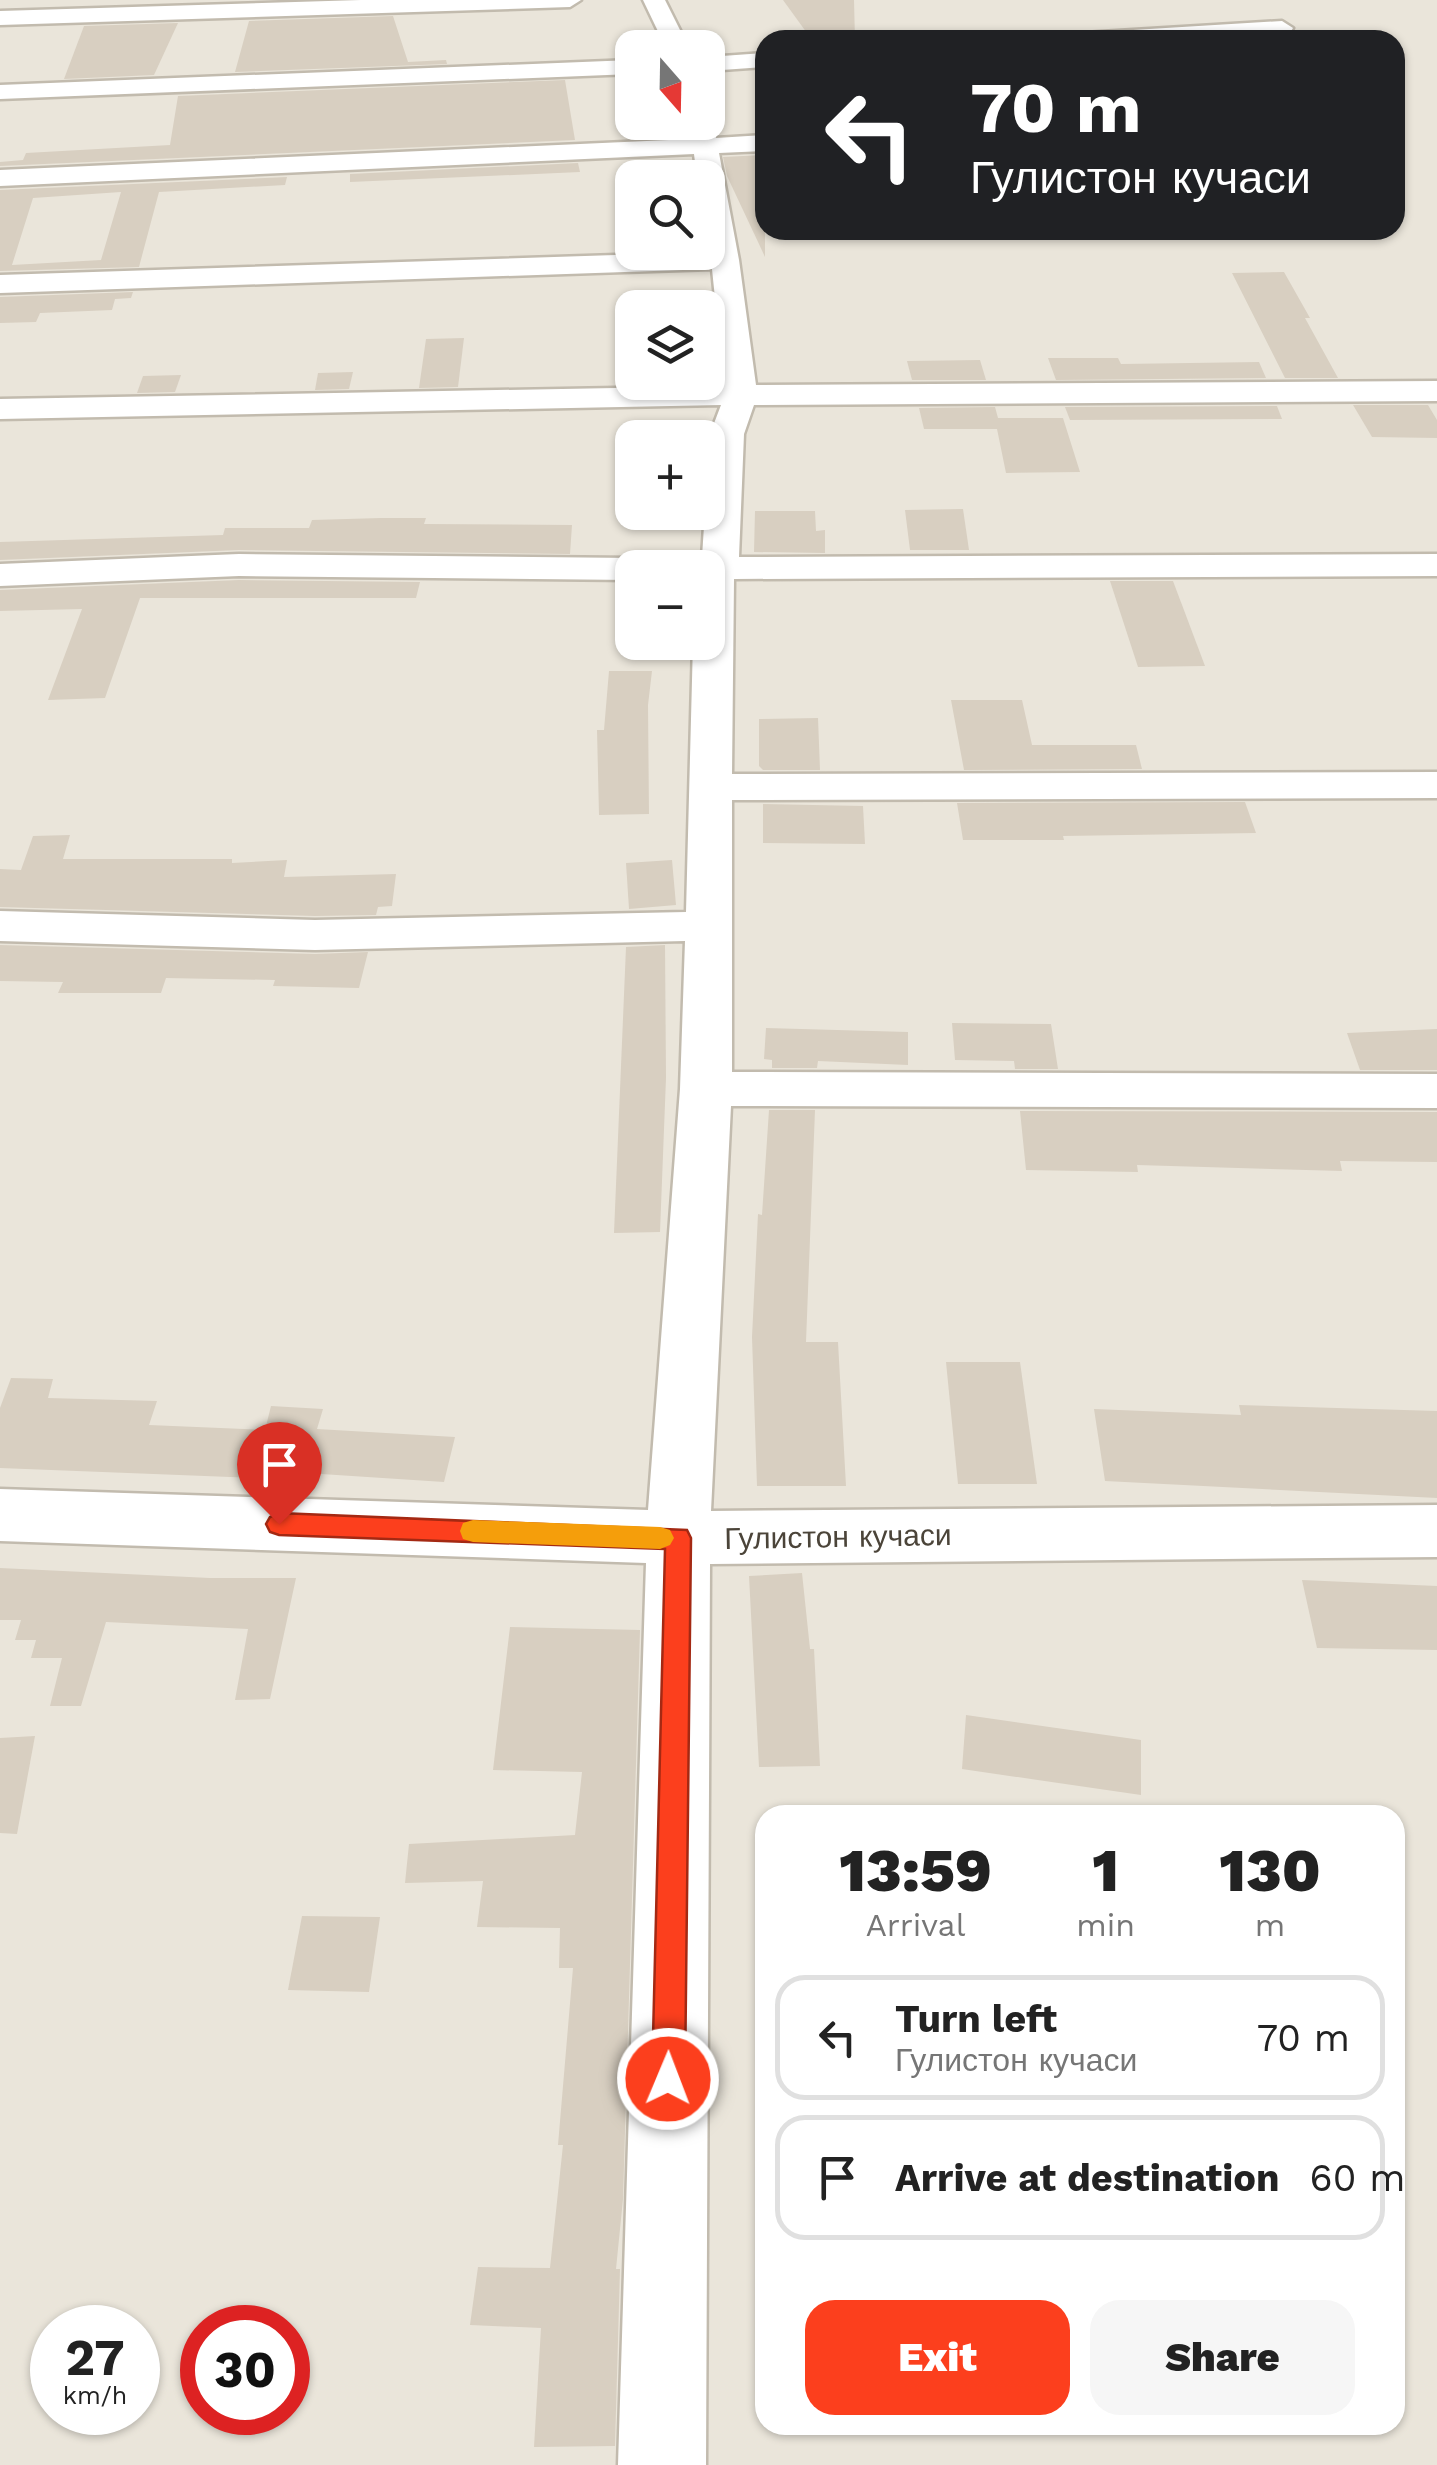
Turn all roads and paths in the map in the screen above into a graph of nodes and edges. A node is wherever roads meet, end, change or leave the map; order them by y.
1 (570, 0) edge
2 (654, 0) edge
3 (405, 3) edge
4 (177, 6) edge
5 (1253, 9) dead end
6 (0, 18) edge
7 (669, 30) edge
8 (1284, 30) edge
9 (755, 61) edge
10 (725, 63) edge
11 (615, 68) edge
12 (0, 92) edge
13 (725, 137) edge
14 (623, 140) edge
15 (755, 141) edge
16 (0, 178) edge
17 (725, 260) edge
18 (615, 264) edge
19 (0, 284) edge
20 (1437, 391) edge
21 (740, 394) junction
22 (0, 409) edge
23 (705, 550) edge
24 (1437, 566) edge
25 (615, 569) edge
26 (725, 572) edge
27 (0, 575) edge
28 (705, 660) edge
29 (1437, 785) edge
30 (711, 786) junction
31 (0, 926) edge
32 (708, 926) junction
33 (706, 1089) junction
34 (1437, 1090) edge
35 (0, 1514) edge
36 (1437, 1532) edge
37 (678, 1538) junction
38 (662, 2465) edge

1 - 3 street
2 - 7 street
3 - 4 street
4 - 6 street
5 - 8 street
9 - 10 street
11 - 12 street
13 - 15 street
14 - 16 street
17 - 21 street
18 - 19 street
20 - 21 street
21 - 22 street
21 - 23 street
24 - 26 street
25 - 27 street
28 - 30 street
29 - 30 street
30 - 32 street
31 - 32 street
32 - 33 street
33 - 34 street
33 - 37 street
35 - 37 street, Гулистон кучаси
36 - 37 street, Гулистон кучаси
37 - 38 street

